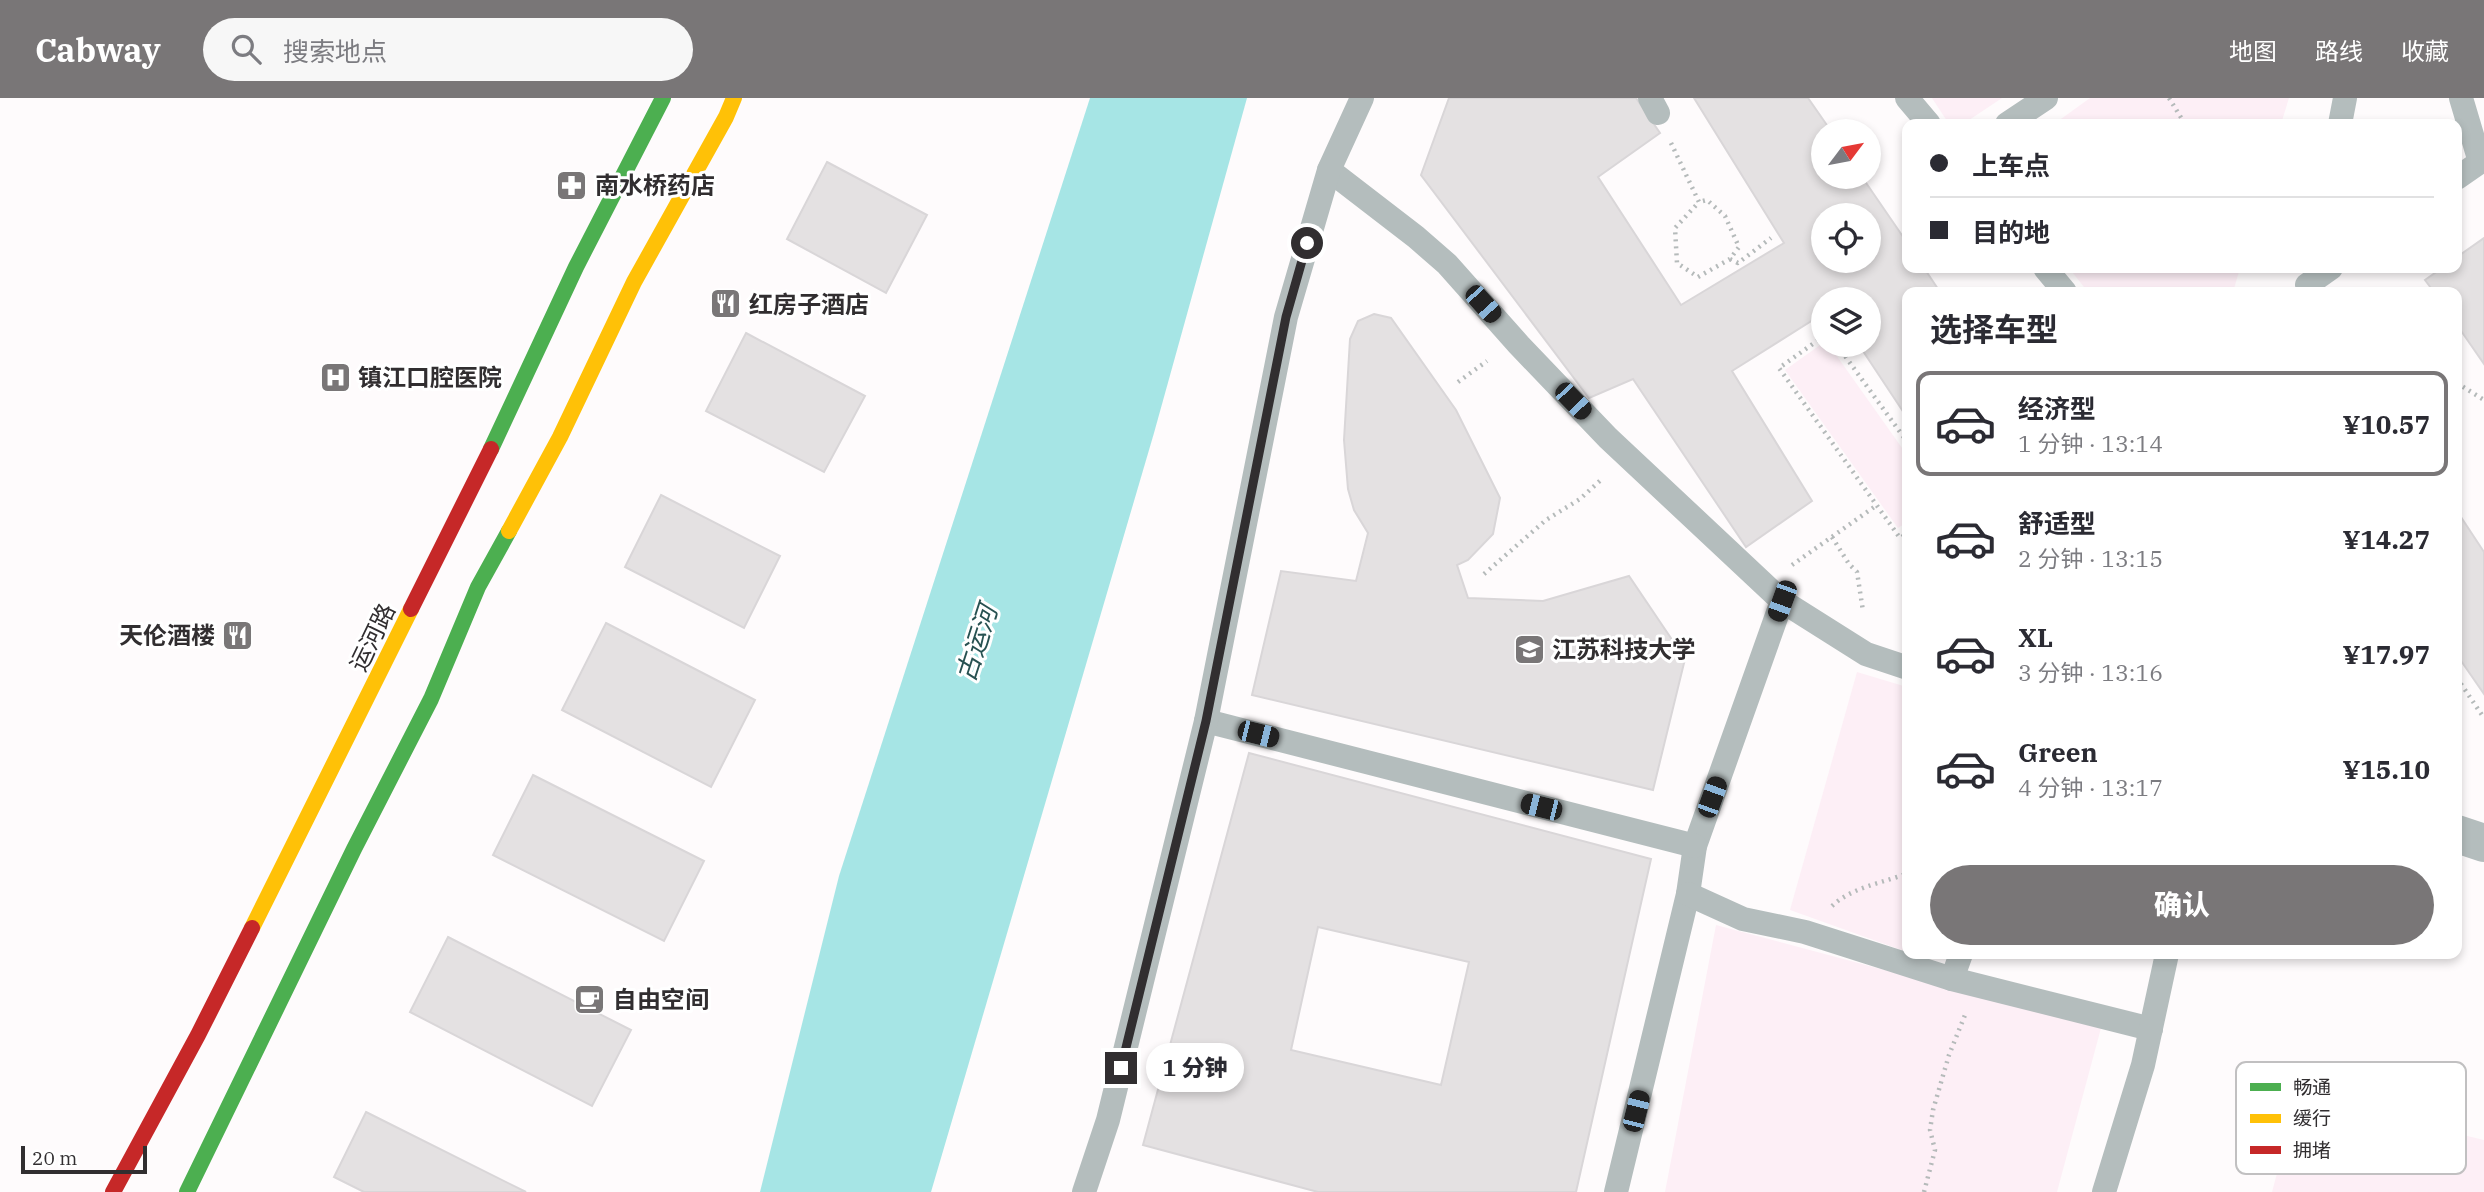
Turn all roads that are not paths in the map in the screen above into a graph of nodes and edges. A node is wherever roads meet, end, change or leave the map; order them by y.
1 (663, 98) edge
2 (734, 98) edge
3 (1362, 98) edge
4 (1907, 98) edge
5 (2046, 98) edge
6 (2345, 98) edge
7 (2461, 98) edge
8 (1924, 119) edge
9 (2014, 119) edge
10 (2341, 119) edge
11 (1329, 170) junction
12 (2462, 175) edge
13 (2049, 273) edge
14 (2061, 287) edge
15 (1774, 592) junction
16 (1902, 666) edge
17 (1206, 721) junction
18 (2462, 836) edge
19 (2484, 843) edge
20 (1695, 846) junction
21 (1688, 894) junction
22 (1961, 959) edge
23 (2166, 959) edge
24 (1963, 982) junction
25 (2151, 1029) junction
26 (113, 1192) edge
27 (187, 1192) edge
28 (1084, 1192) edge
29 (1616, 1192) edge
30 (2104, 1192) edge

1 - 26 main road, 运河路
2 - 27 main road
3 - 11 lane
4 - 8 lane
5 - 9 lane
6 - 10 lane
7 - 12 lane
11 - 15 lane
11 - 17 lane
13 - 14 lane
15 - 16 lane
15 - 20 lane
17 - 20 lane
17 - 28 lane
18 - 19 street
20 - 21 lane
21 - 24 lane
21 - 29 lane
22 - 24 lane
23 - 25 lane
24 - 25 lane
25 - 30 lane

